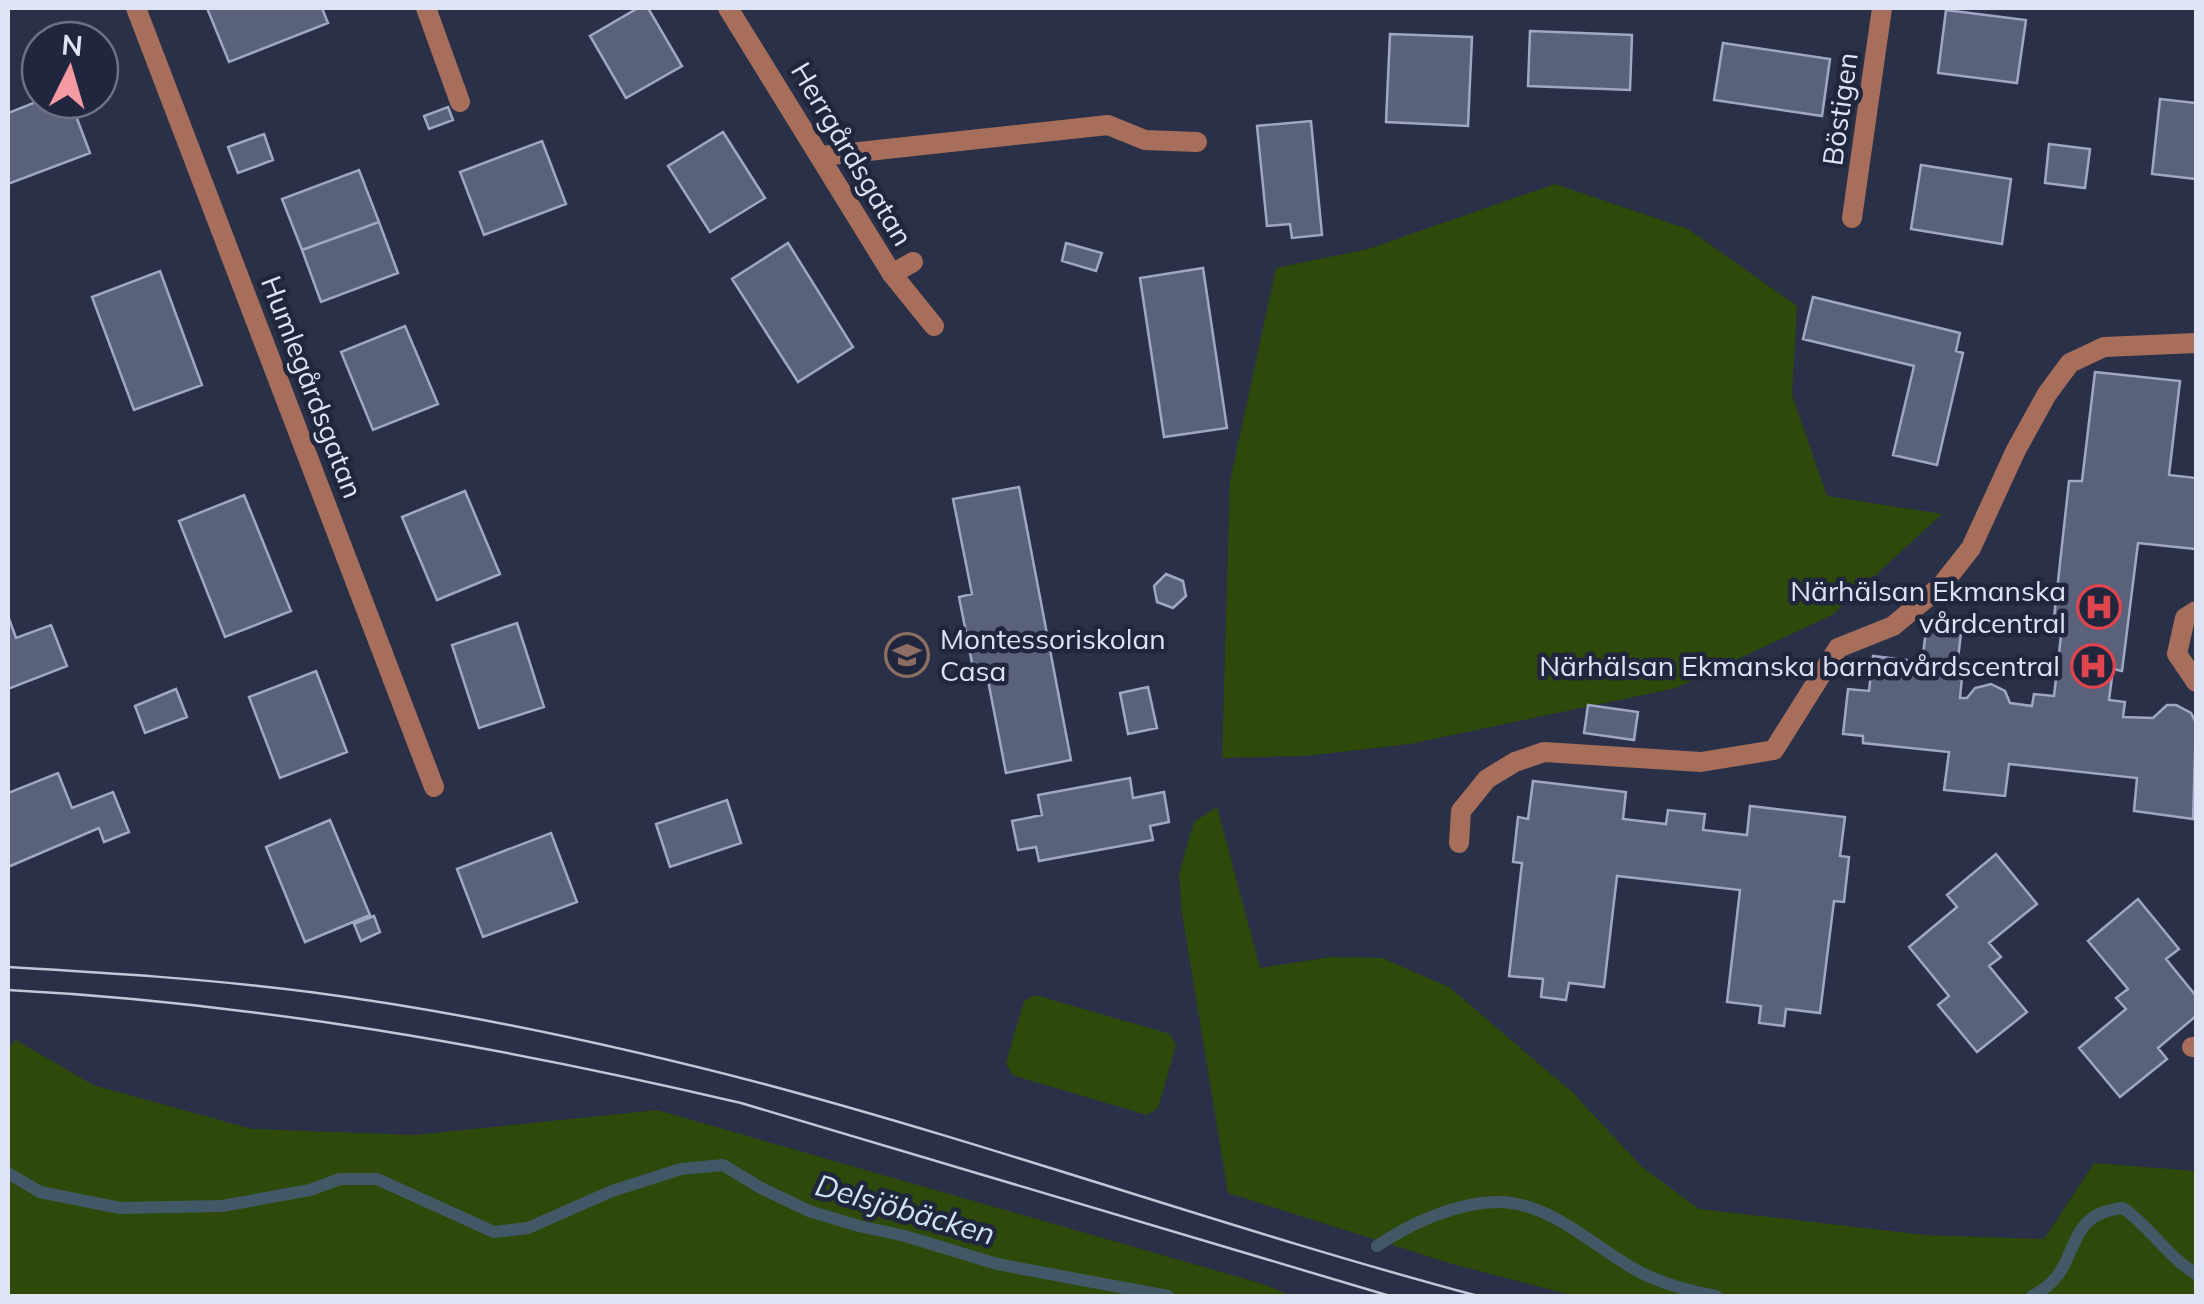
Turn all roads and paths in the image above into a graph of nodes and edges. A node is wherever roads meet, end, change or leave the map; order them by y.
1 (136, 8) edge
2 (426, 8) edge
3 (728, 8) edge
4 (1882, 8) edge
5 (460, 102) dead end
6 (1197, 142) dead end
7 (822, 156) junction
8 (1852, 218) dead end
9 (913, 262) dead end
10 (892, 274) junction
11 (934, 326) dead end
12 (2196, 343) edge
13 (2196, 611) edge
14 (2196, 682) edge
15 (434, 788) dead end
16 (1459, 844) dead end

1 - 15 street, Humlegårdsgatan
2 - 5 street
3 - 7 street, Herrgårdsgatan
4 - 8 street, Böstigen
6 - 7 street
7 - 10 street, Herrgårdsgatan
9 - 10 street
10 - 11 street, Herrgårdsgatan
12 - 16 street
13 - 14 street

